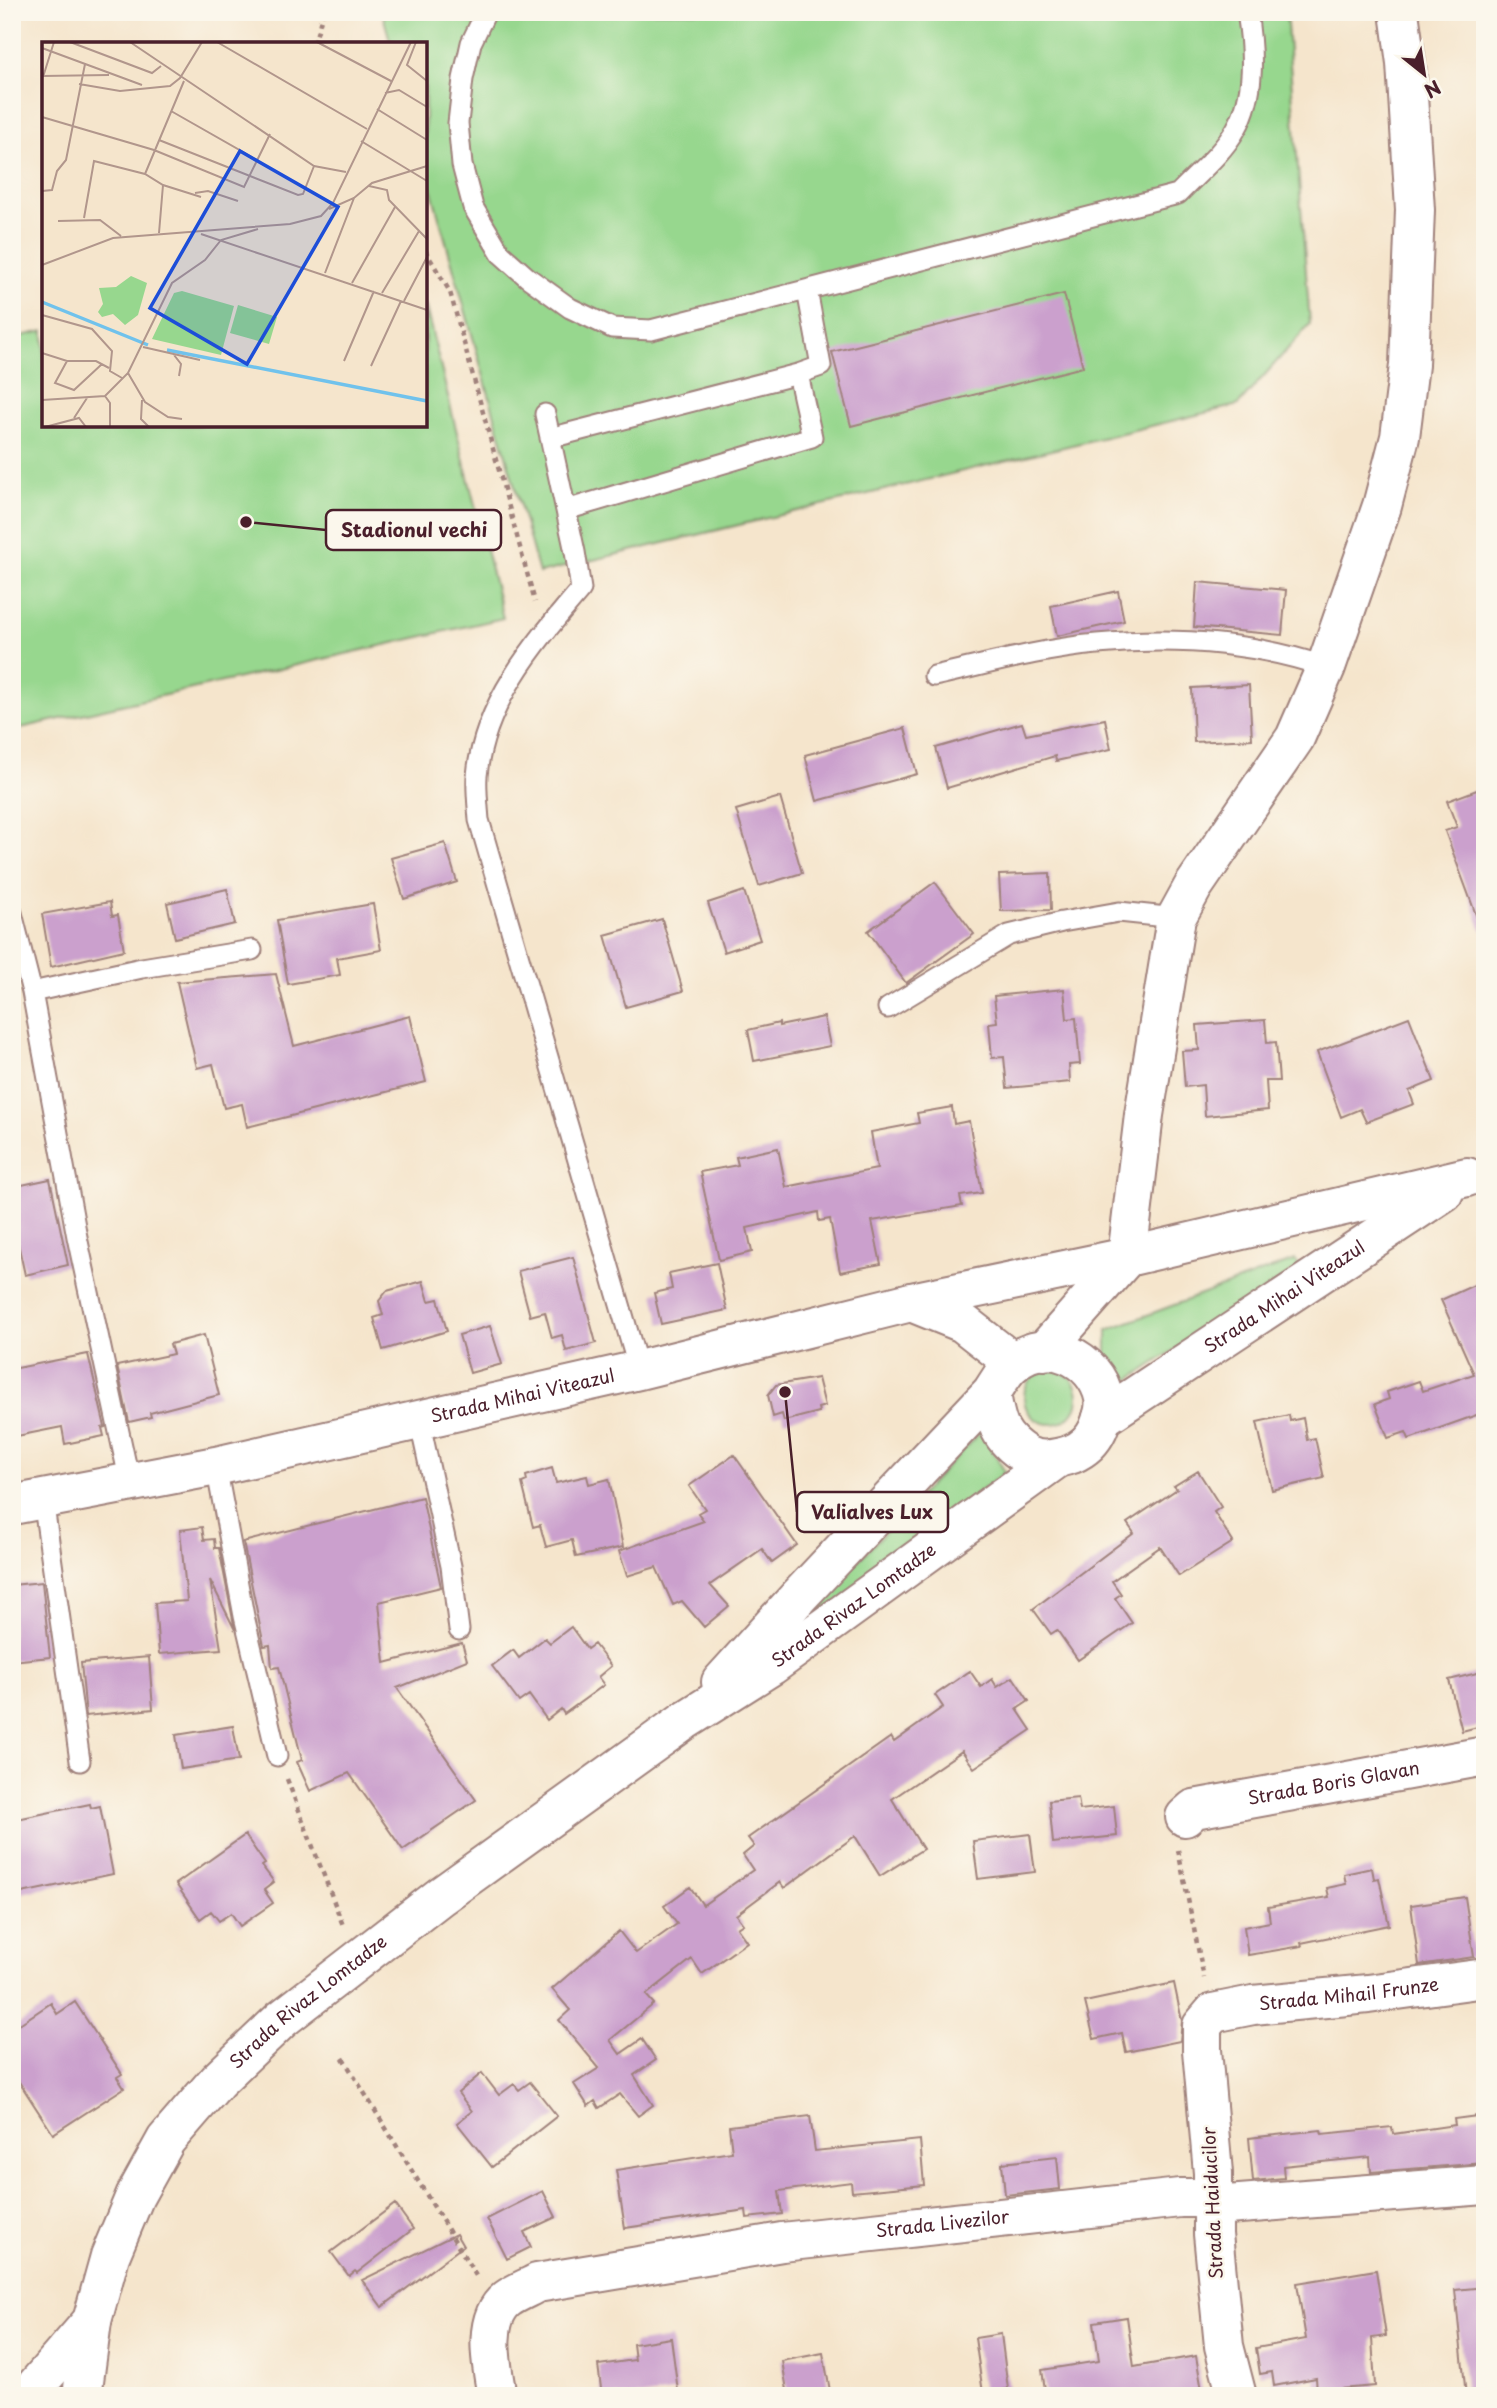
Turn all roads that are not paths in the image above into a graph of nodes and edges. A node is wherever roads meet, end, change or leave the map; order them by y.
1 (486, 12) edge
2 (1247, 12) edge
3 (1399, 12) edge
4 (807, 290) junction
5 (798, 374) junction
6 (545, 414) dead end
7 (550, 438) junction
8 (566, 510) junction
9 (1326, 667) junction
10 (934, 676) dead end
11 (12, 913) edge
12 (1177, 918) junction
13 (252, 950) dead end
14 (32, 992) junction
15 (888, 1008) dead end
16 (1476, 1172) edge
17 (1127, 1257) junction
18 (911, 1302) junction
19 (1029, 1357) junction
20 (639, 1370) junction
21 (991, 1393) junction
22 (1102, 1418) junction
23 (419, 1419) junction
24 (1055, 1460) junction
25 (216, 1466) junction
26 (130, 1483) junction
27 (28, 1502) edge
28 (459, 1630) dead end
29 (684, 1721) junction
30 (277, 1756) road end
31 (1485, 1756) edge
32 (80, 1761) dead end
33 (1185, 1818) road end
34 (1485, 1978) edge
35 (1213, 2013) joint
36 (1485, 2185) edge
37 (1214, 2206) junction
38 (92, 2321) junction
39 (27, 2396) edge
40 (82, 2396) edge
41 (497, 2396) edge
42 (1237, 2396) edge

1 - 4 lane
2 - 4 lane
3 - 9 street
4 - 5 lane
5 - 7 lane
5 - 8 lane
6 - 7 lane
7 - 8 lane
8 - 20 lane
9 - 10 lane
9 - 12 street
11 - 14 lane
12 - 15 lane
12 - 17 street
13 - 14 lane
14 - 26 lane
16 - 17 street, Strada Mihai Viteazul
16 - 22 street, Strada Mihai Viteazul
17 - 18 street, Strada Mihai Viteazul
17 - 19 street
18 - 19 street
18 - 20 street, Strada Mihai Viteazul
19 - 21 street
19 - 22 street
20 - 23 street, Strada Mihai Viteazul
21 - 24 street
21 - 29 street, Strada Rivaz Lomtadze
22 - 24 street
23 - 25 street, Strada Mihai Viteazul
23 - 28 lane
24 - 29 street, Strada Rivaz Lomtadze
25 - 26 street, Strada Mihai Viteazul
25 - 30 lane
26 - 27 street, Strada Mihai Viteazul
27 - 32 lane
29 - 38 street, Strada Rivaz Lomtadze
31 - 33 street, Strada Boris Glavan
34 - 35 street, Strada Mihail Frunze
35 - 37 street, Strada Haiducilor
36 - 37 street, Strada Livezilor
37 - 41 street, Strada Livezilor
37 - 42 street, Strada Haiducilor
38 - 39 street
38 - 40 street, Strada Rivaz Lomtadze

